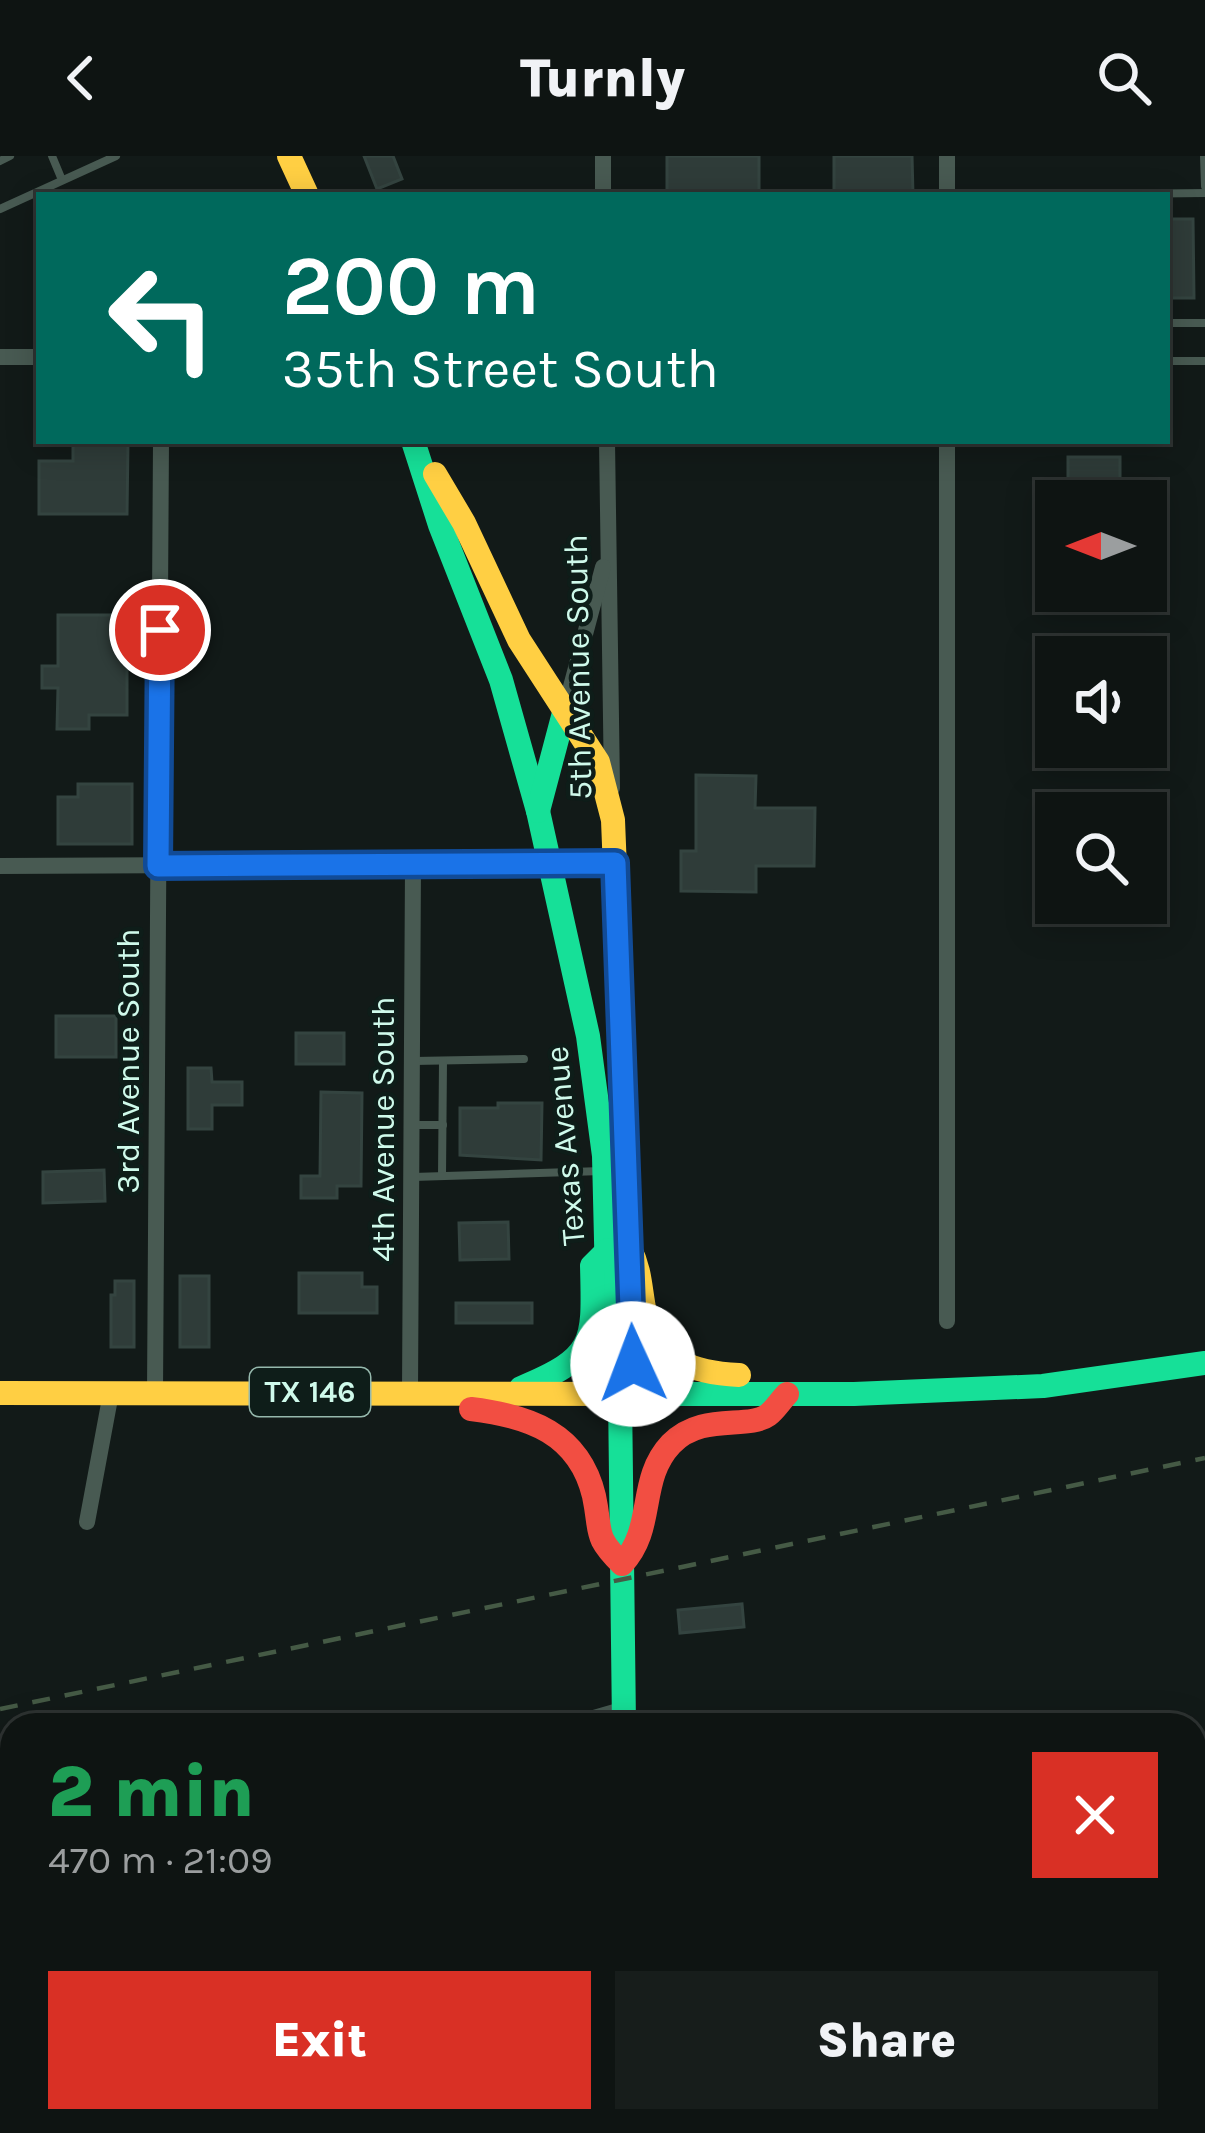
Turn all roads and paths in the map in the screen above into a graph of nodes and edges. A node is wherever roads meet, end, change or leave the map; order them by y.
1 (10, 156) edge
2 (52, 156) edge
3 (116, 156) edge
4 (289, 156) edge
5 (603, 156) edge
6 (947, 156) edge
7 (1204, 156) edge
8 (0, 161) edge
9 (62, 180) junction
10 (1205, 190) edge
11 (306, 192) edge
12 (604, 192) edge
13 (947, 192) edge
14 (1135, 192) edge
15 (0, 208) edge
16 (1170, 323) edge
17 (1205, 323) edge
18 (0, 357) edge
19 (36, 357) edge
20 (1170, 361) edge
21 (1205, 361) edge
22 (160, 444) edge
23 (415, 444) edge
24 (416, 444) edge
25 (607, 444) edge
26 (947, 444) edge
27 (609, 543) junction
28 (566, 709) junction
29 (538, 811) junction
30 (613, 820) junction
31 (550, 863) junction
32 (615, 863) junction
33 (0, 866) edge
34 (158, 866) junction
35 (413, 866) junction
36 (524, 1059) dead end
37 (412, 1061) junction
38 (443, 1061) junction
39 (412, 1125) junction
40 (443, 1125) junction
41 (604, 1172) junction
42 (442, 1176) junction
43 (411, 1177) junction
44 (619, 1249) junction
45 (947, 1321) dead end
46 (1205, 1363) edge
47 (959, 1391) junction
48 (349, 1392) junction
49 (410, 1392) junction
50 (0, 1393) edge
51 (111, 1393) junction
52 (155, 1393) junction
53 (508, 1393) junction
54 (620, 1394) junction
55 (787, 1394) junction
56 (87, 1522) dead end
57 (622, 1564) junction
58 (624, 1713) edge

1 - 8 lane
2 - 9 lane
3 - 9 lane
4 - 11 main road
5 - 12 street
6 - 13 street
7 - 10 lane
9 - 15 lane
10 - 14 lane
16 - 17 lane
18 - 19 street
20 - 21 lane
22 - 34 street, 3rd Avenue South
23 - 29 main road, Texas Avenue
24 - 28 main road
25 - 27 street, 5th Avenue South
26 - 45 street
27 - 28 street
27 - 30 street, 5th Avenue South
28 - 29 main road
28 - 30 main road
29 - 31 main road, Texas Avenue
30 - 32 main road, 5th Avenue South
31 - 32 street
31 - 35 street
31 - 41 main road, Texas Avenue
32 - 44 main road, 5th Avenue South
33 - 34 street
34 - 35 street
34 - 52 street, 3rd Avenue South
35 - 37 street, 4th Avenue South
36 - 38 lane
37 - 38 lane
37 - 39 street, 4th Avenue South
38 - 40 lane
39 - 40 lane
39 - 43 street, 4th Avenue South
40 - 42 lane
41 - 42 lane
41 - 44 main road, Texas Avenue
42 - 43 lane
43 - 49 street, 4th Avenue South
44 - 47 main road
44 - 53 main road, TX 146
44 - 54 main road, 5th Avenue South
46 - 47 main road, TX 146
47 - 55 main road, TX 146
48 - 49 main road, TX 146
48 - 52 main road, TX 146
48 - 57 main road
49 - 53 main road, TX 146
50 - 51 main road, TX 146
51 - 52 main road, TX 146
51 - 56 street
53 - 54 main road, TX 146
54 - 55 main road, TX 146
54 - 57 main road
55 - 57 main road, TX 146
57 - 58 main road

